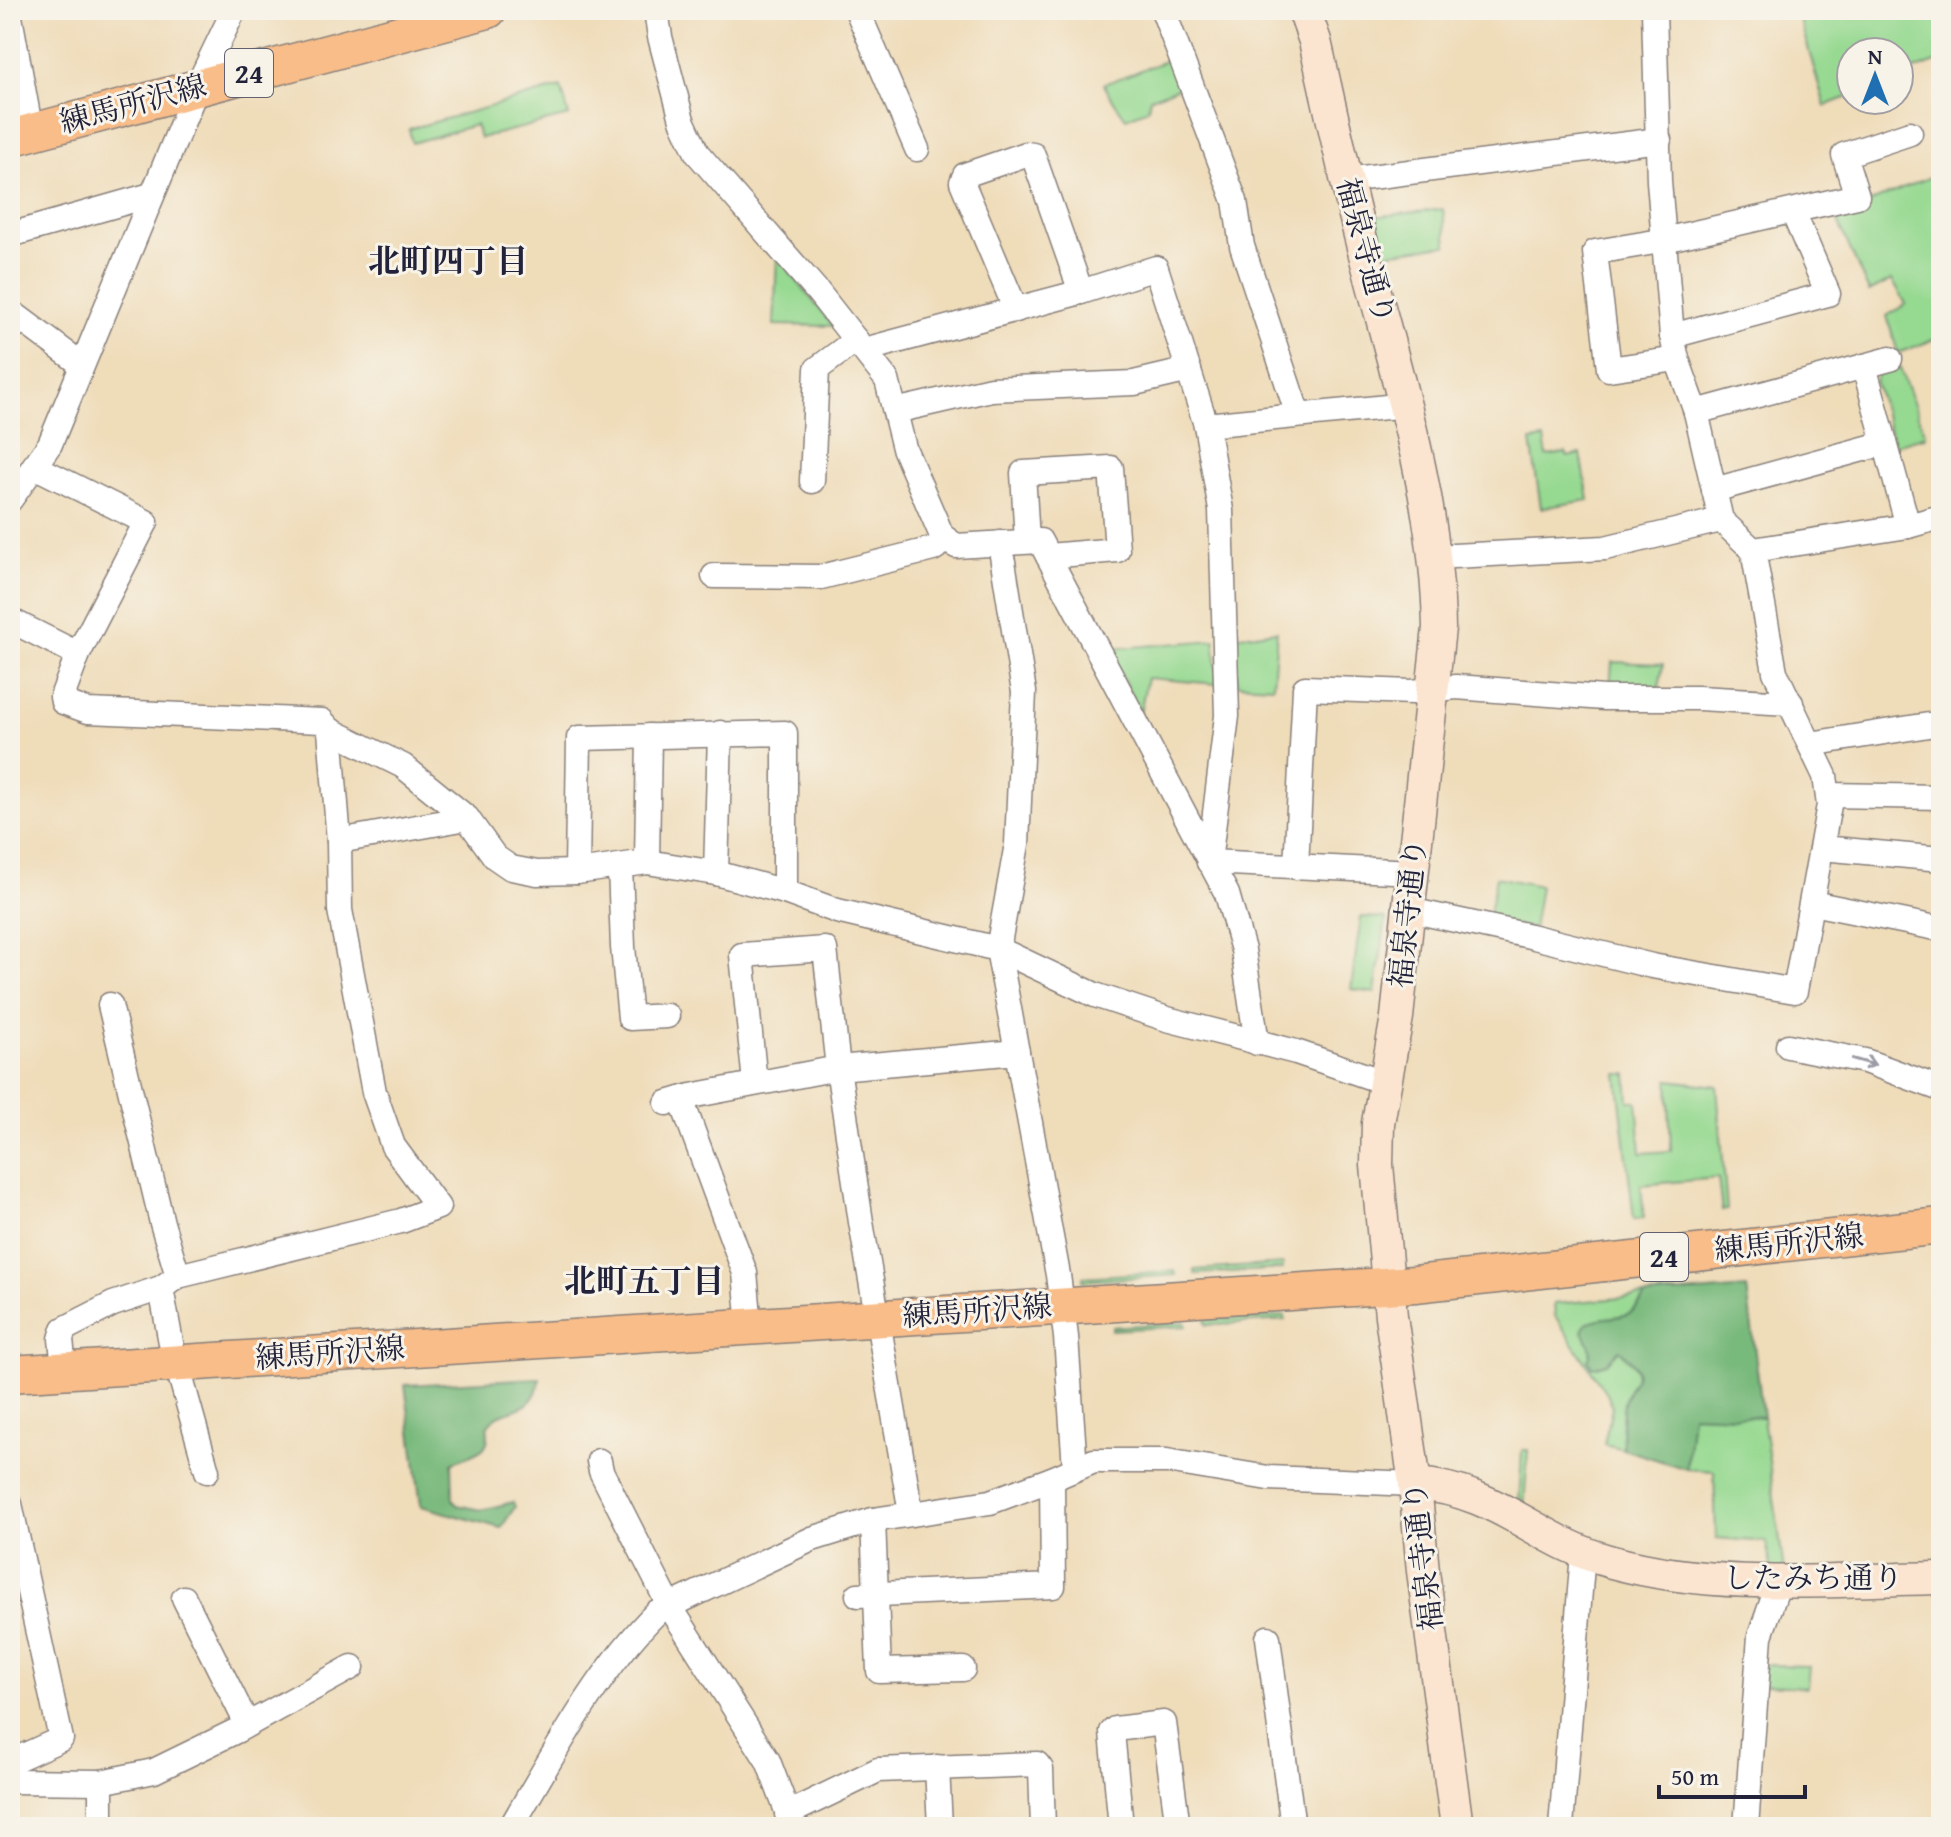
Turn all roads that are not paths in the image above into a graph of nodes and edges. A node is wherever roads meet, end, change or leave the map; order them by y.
1 (234, 10) edge
2 (488, 10) edge
3 (656, 10) edge
4 (857, 10) edge
5 (1163, 10) edge
6 (1304, 10) edge
7 (1654, 10) edge
8 (10, 17) edge
9 (197, 87) junction
10 (1910, 133) dead end
11 (20, 135) edge
12 (1659, 140) junction
13 (917, 149) dead end
14 (1347, 180) junction
15 (151, 195) junction
16 (1793, 212) junction
17 (10, 235) edge
18 (1665, 239) junction
19 (1081, 292) junction
20 (1016, 310) junction
21 (10, 311) edge
22 (860, 345) junction
23 (1674, 347) junction
24 (1890, 359) dead end
25 (81, 364) junction
26 (1864, 366) junction
27 (1189, 370) junction
28 (1407, 405) junction
29 (895, 411) junction
30 (1696, 412) junction
31 (1298, 415) junction
32 (1206, 425) junction
33 (1885, 443) junction
34 (34, 466) junction
35 (812, 481) dead end
36 (1714, 490) junction
37 (10, 500) edge
38 (1941, 517) edge
39 (1721, 520) junction
40 (1908, 526) junction
41 (947, 540) junction
42 (1027, 541) junction
43 (1000, 543) junction
44 (1753, 550) junction
45 (1048, 556) junction
46 (1434, 557) junction
47 (714, 576) dead end
48 (10, 620) edge
49 (78, 654) junction
50 (1432, 690) junction
51 (1791, 703) junction
52 (1941, 723) edge
53 (330, 730) junction
54 (720, 733) junction
55 (649, 736) junction
56 (1810, 744) junction
57 (1828, 795) junction
58 (1941, 797) edge
59 (467, 818) junction
60 (339, 841) junction
61 (1822, 848) junction
62 (1941, 859) edge
63 (647, 862) junction
64 (1209, 862) junction
65 (620, 867) junction
66 (1296, 867) junction
67 (577, 872) junction
68 (1413, 872) junction
69 (716, 873) junction
70 (785, 892) junction
71 (1812, 903) junction
72 (1409, 910) junction
73 (1941, 929) edge
74 (998, 949) junction
75 (110, 1005) dead end
76 (667, 1016) dead end
77 (1257, 1043) junction
78 (1788, 1046) dead end
79 (1017, 1052) junction
80 (838, 1068) junction
81 (1384, 1082) junction
82 (755, 1083) junction
83 (1941, 1089) edge
84 (1941, 1226) edge
85 (170, 1282) junction
86 (1387, 1286) junction
87 (1063, 1306) junction
88 (878, 1317) junction
89 (750, 1326) junction
90 (177, 1362) junction
91 (64, 1369) junction
92 (10, 1374) edge
93 (599, 1461) dead end
94 (1075, 1468) junction
95 (207, 1471) dead end
96 (1052, 1479) junction
97 (1415, 1484) junction
98 (10, 1504) edge
99 (911, 1513) junction
100 (873, 1520) junction
101 (1583, 1553) junction
102 (1941, 1578) edge
103 (1775, 1584) junction
104 (867, 1594) junction
105 (184, 1598) dead end
106 (669, 1605) junction
107 (1268, 1638) dead end
108 (352, 1667) dead end
109 (963, 1669) dead end
110 (247, 1724) junction
111 (10, 1762) edge
112 (937, 1767) junction
113 (10, 1781) edge
114 (101, 1782) junction
115 (790, 1820) edge
116 (101, 1827) edge
117 (511, 1827) edge
118 (940, 1827) edge
119 (1043, 1827) edge
120 (1121, 1827) edge
121 (1178, 1827) edge
122 (1293, 1827) edge
123 (1457, 1827) edge
124 (1561, 1827) edge
125 (1746, 1827) edge

1 - 9 street
2 - 9 main road, 練馬所沢線 / 24
3 - 22 street
4 - 13 street
5 - 31 street
6 - 14 street, 福泉寺通り
7 - 12 street
8 - 11 street
9 - 11 main road, 練馬所沢線 / 24
9 - 15 street
10 - 16 street
12 - 14 street
12 - 18 street
14 - 28 street, 福泉寺通り
15 - 17 street
15 - 25 street
16 - 18 street
16 - 23 street
18 - 23 street
18 - 23 street
19 - 20 street
19 - 20 street
19 - 27 street
20 - 22 street
21 - 25 street
22 - 29 street
22 - 35 street
23 - 30 street
24 - 26 street
25 - 34 street
26 - 30 street
26 - 33 street
27 - 29 street
27 - 32 street
28 - 31 street
28 - 46 street, 福泉寺通り
29 - 41 street
30 - 36 street
31 - 32 street
32 - 64 street
33 - 36 street
33 - 40 street
34 - 37 street
34 - 49 street
36 - 39 street
38 - 40 street
39 - 44 street
39 - 46 street
40 - 44 street
41 - 43 street
41 - 47 street
42 - 43 street
42 - 45 street
42 - 45 street
43 - 74 street
44 - 51 street
45 - 64 street
46 - 50 street, 福泉寺通り
48 - 49 street
49 - 53 street
50 - 51 street
50 - 66 street
50 - 68 street, 福泉寺通り
51 - 56 street
52 - 56 street
53 - 59 street
53 - 60 street
54 - 55 street
54 - 69 street
54 - 70 street
55 - 63 street
55 - 67 street
56 - 57 street
57 - 58 street
57 - 61 street
59 - 60 street
59 - 67 street
60 - 85 street
61 - 62 street
61 - 71 street
63 - 65 street
63 - 69 street
64 - 66 street
64 - 77 street
65 - 67 street
65 - 76 street
66 - 68 street
68 - 72 street, 福泉寺通り
69 - 70 street
70 - 74 street
71 - 72 street
71 - 73 street
72 - 81 street, 福泉寺通り
74 - 77 street
74 - 79 street
75 - 85 street
77 - 81 street
78 -> 83 street
79 - 80 street
79 - 87 street
80 - 82 street
80 - 82 street
80 - 88 street
81 - 86 street, 福泉寺通り
82 - 89 street
84 - 86 main road, 練馬所沢線 / 24
85 - 90 street
85 - 91 street
86 - 87 main road, 練馬所沢線 / 24
86 - 97 street, 福泉寺通り
87 - 88 main road, 練馬所沢線 / 24
87 - 94 street
88 - 89 main road, 練馬所沢線 / 24
88 - 99 street
89 - 90 main road, 練馬所沢線 / 24
90 - 91 main road, 練馬所沢線 / 24
90 - 95 street
91 - 92 main road, 練馬所沢線 / 24
93 - 106 street
94 - 96 street
94 - 97 street
96 - 99 street
96 - 104 street
97 - 101 street, したみち通り
97 - 123 street, 福泉寺通り
98 - 111 street
99 - 100 street
100 - 104 street
100 - 106 street
101 - 103 street, したみち通り
101 - 124 street
102 - 103 street, したみち通り
103 - 125 street
104 - 109 street
105 - 110 street
106 - 115 street
106 - 117 street
107 - 122 street
108 - 110 street
110 - 114 street
112 - 115 street
112 - 118 street
112 - 119 street
113 - 114 street
114 - 116 street
120 - 121 street

